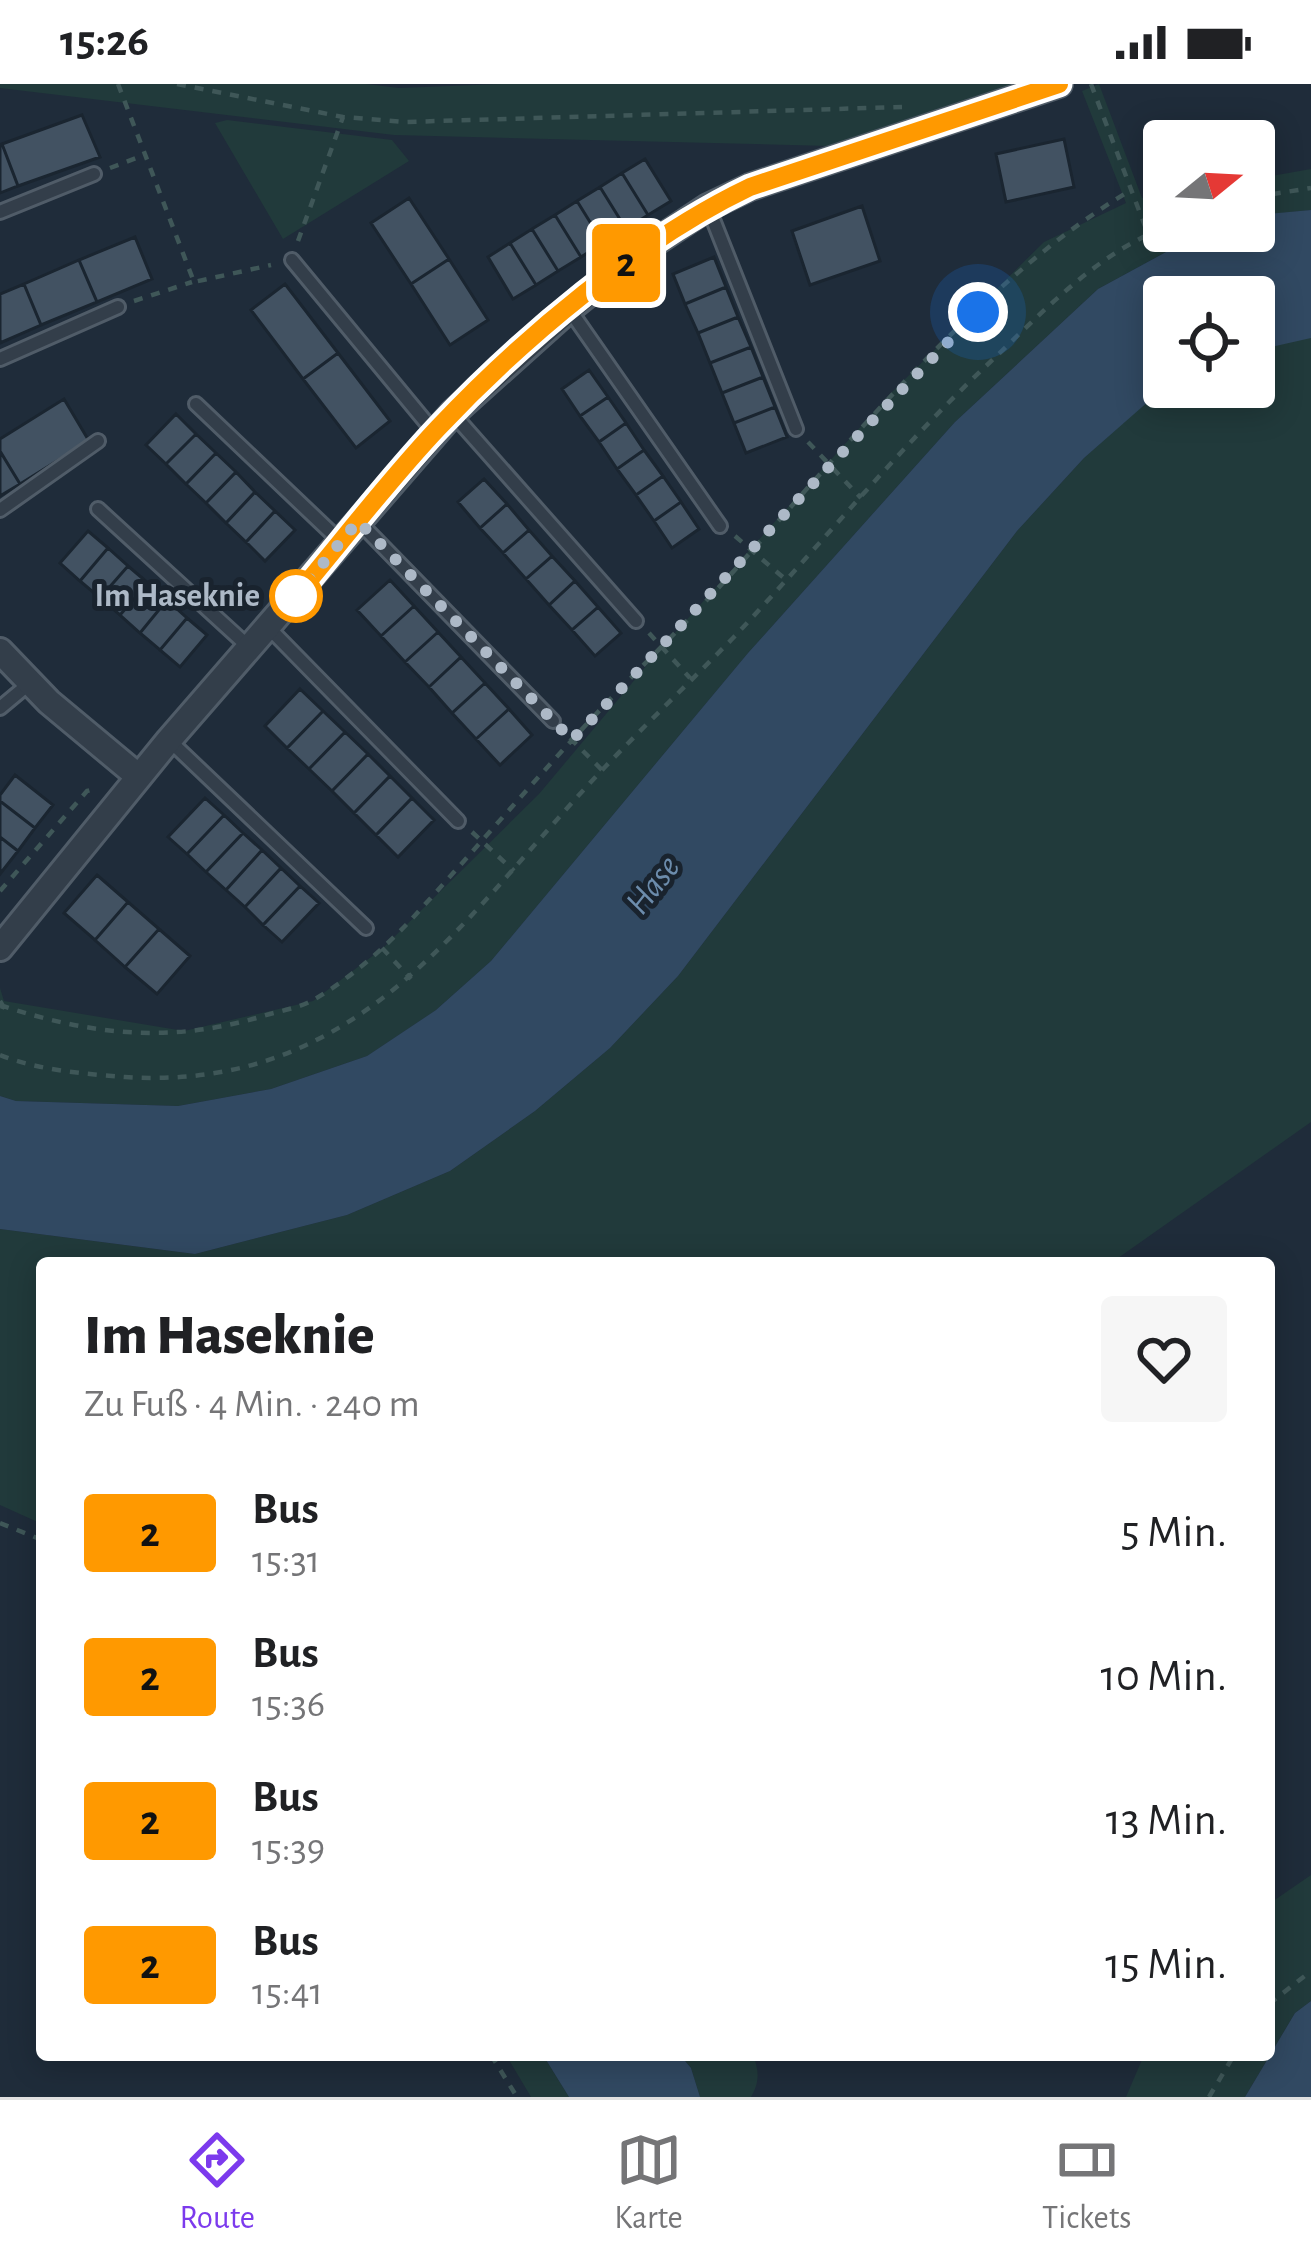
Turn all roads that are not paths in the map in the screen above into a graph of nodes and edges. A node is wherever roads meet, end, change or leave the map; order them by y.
1 (1058, 84) edge
2 (94, 174) road end
3 (708, 207) junction
4 (0, 212) edge
5 (292, 260) road end
6 (118, 307) road end
7 (569, 309) junction
8 (0, 359) edge
9 (196, 404) dead end
10 (443, 423) junction
11 (796, 429) road end
12 (98, 441) dead end
13 (98, 509) dead end
14 (0, 510) edge
15 (358, 521) junction
16 (720, 526) road end
17 (341, 542) junction
18 (636, 621) road end
19 (268, 628) junction
20 (251, 649) junction
21 (0, 651) edge
22 (31, 683) junction
23 (0, 708) edge
24 (553, 721) road end
25 (169, 740) junction
26 (139, 777) junction
27 (458, 821) road end
28 (366, 928) road end
29 (0, 948) edge

1 - 3 street
2 - 4 lane
3 - 7 street
3 - 11 lane
5 - 10 lane
6 - 8 lane
7 - 10 street
7 - 16 lane
9 - 17 lane
10 - 15 street
10 - 18 lane
12 - 14 lane
13 - 20 lane
15 - 17 street
15 - 24 lane
17 - 19 street
19 - 20 street
19 - 27 lane
20 - 25 street
21 - 22 street
22 - 23 lane
22 - 26 street
25 - 26 street
25 - 28 lane
26 - 29 street

